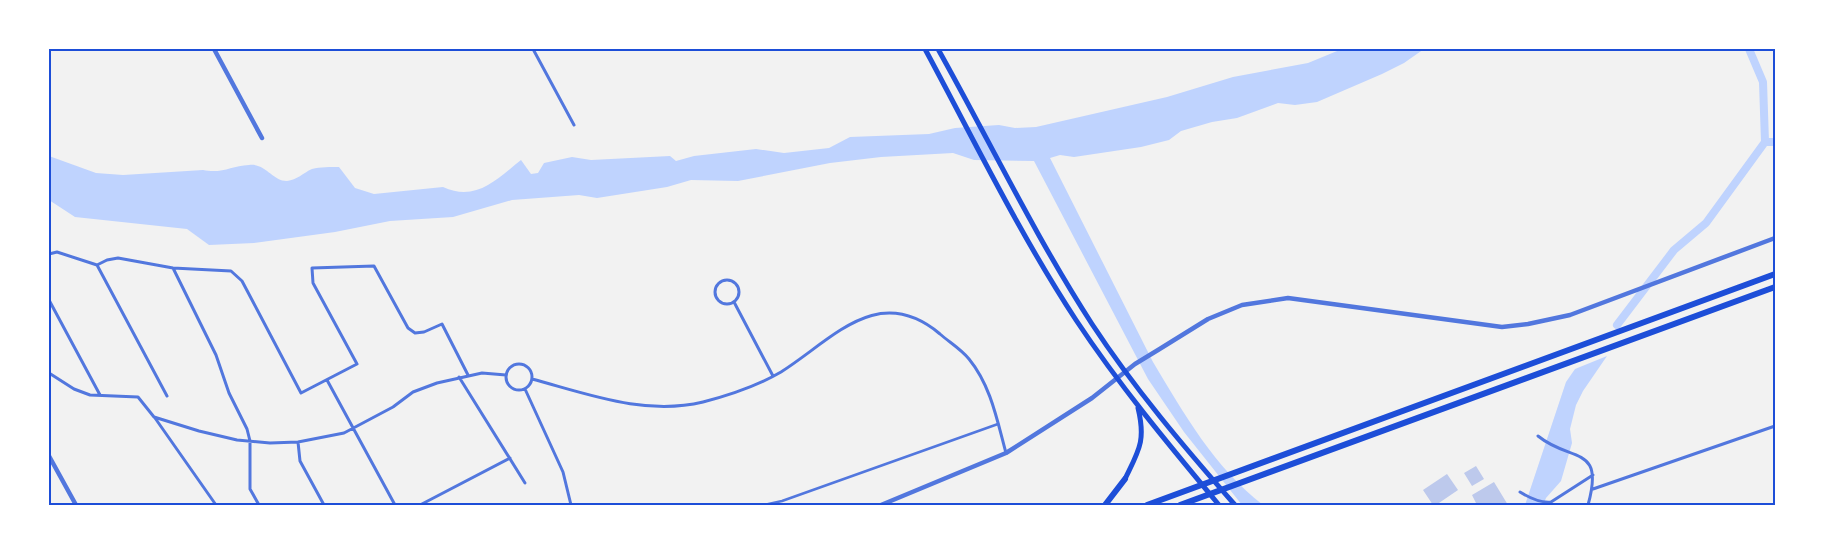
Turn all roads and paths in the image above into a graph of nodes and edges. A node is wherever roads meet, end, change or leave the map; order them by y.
1 (214, 49) edge
2 (534, 49) edge
3 (925, 49) edge
4 (938, 49) edge
5 (574, 126) dead end
6 (262, 138) dead end
7 (1775, 238) edge
8 (49, 254) edge
9 (97, 265) junction
10 (173, 268) junction
11 (1775, 274) edge
12 (1775, 287) edge
13 (49, 300) edge
14 (734, 302) junction
15 (1125, 371) junction
16 (49, 373) edge
17 (468, 375) junction
18 (506, 375) junction
19 (773, 376) junction
20 (459, 377) junction
21 (532, 379) junction
22 (1116, 379) junction
23 (327, 380) junction
24 (525, 389) junction
25 (100, 396) junction
26 (167, 396) dead end
27 (1137, 405) junction
28 (154, 417) junction
29 (998, 424) junction
30 (1775, 426) edge
31 (354, 428) junction
32 (1538, 436) dead end
33 (250, 441) junction
34 (298, 442) junction
35 (1006, 453) junction
36 (49, 456) edge
37 (510, 458) junction
38 (1594, 475) junction
39 (1125, 479) joint
40 (525, 483) dead end
41 (1593, 489) junction
42 (1520, 492) dead end
43 (429, 501) junction
44 (76, 505) edge
45 (216, 505) edge
46 (258, 505) edge
47 (324, 505) edge
48 (395, 505) edge
49 (420, 505) edge
50 (431, 505) edge
51 (571, 505) edge
52 (764, 505) edge
53 (881, 505) edge
54 (1105, 505) edge
55 (1147, 505) edge
56 (1180, 505) edge
57 (1219, 505) edge
58 (1235, 505) edge
59 (1588, 505) edge

1 - 6 street
2 - 5 street
3 - 22 main road
4 - 15 main road
7 - 15 street
8 - 9 street
9 - 10 street
9 - 26 street
10 - 23 street
10 - 33 street
11 - 55 highway
12 - 56 highway
13 - 25 street
14 - 14 street
14 - 19 street
15 - 22 street
15 - 58 main road
16 - 25 street
17 - 18 street
17 - 20 street
17 - 23 street
18 - 21 street
18 - 24 street
19 - 21 street
19 - 29 street
20 - 31 street
20 - 37 street
21 - 24 street
22 - 27 main road
22 - 35 street
23 - 31 street
24 - 51 street
25 - 28 street
27 - 39 main road
27 - 57 main road
28 - 33 street
28 - 45 street
29 - 35 street
29 - 52 street
30 - 41 street
31 - 34 street
31 - 48 street
32 - 38 street
33 - 34 street
33 - 46 street
34 - 47 street
35 - 53 street
36 - 44 street
37 - 40 street
37 - 43 street
38 - 41 street
38 - 42 street
39 - 54 highway
41 - 59 street
43 - 49 street
43 - 50 street

